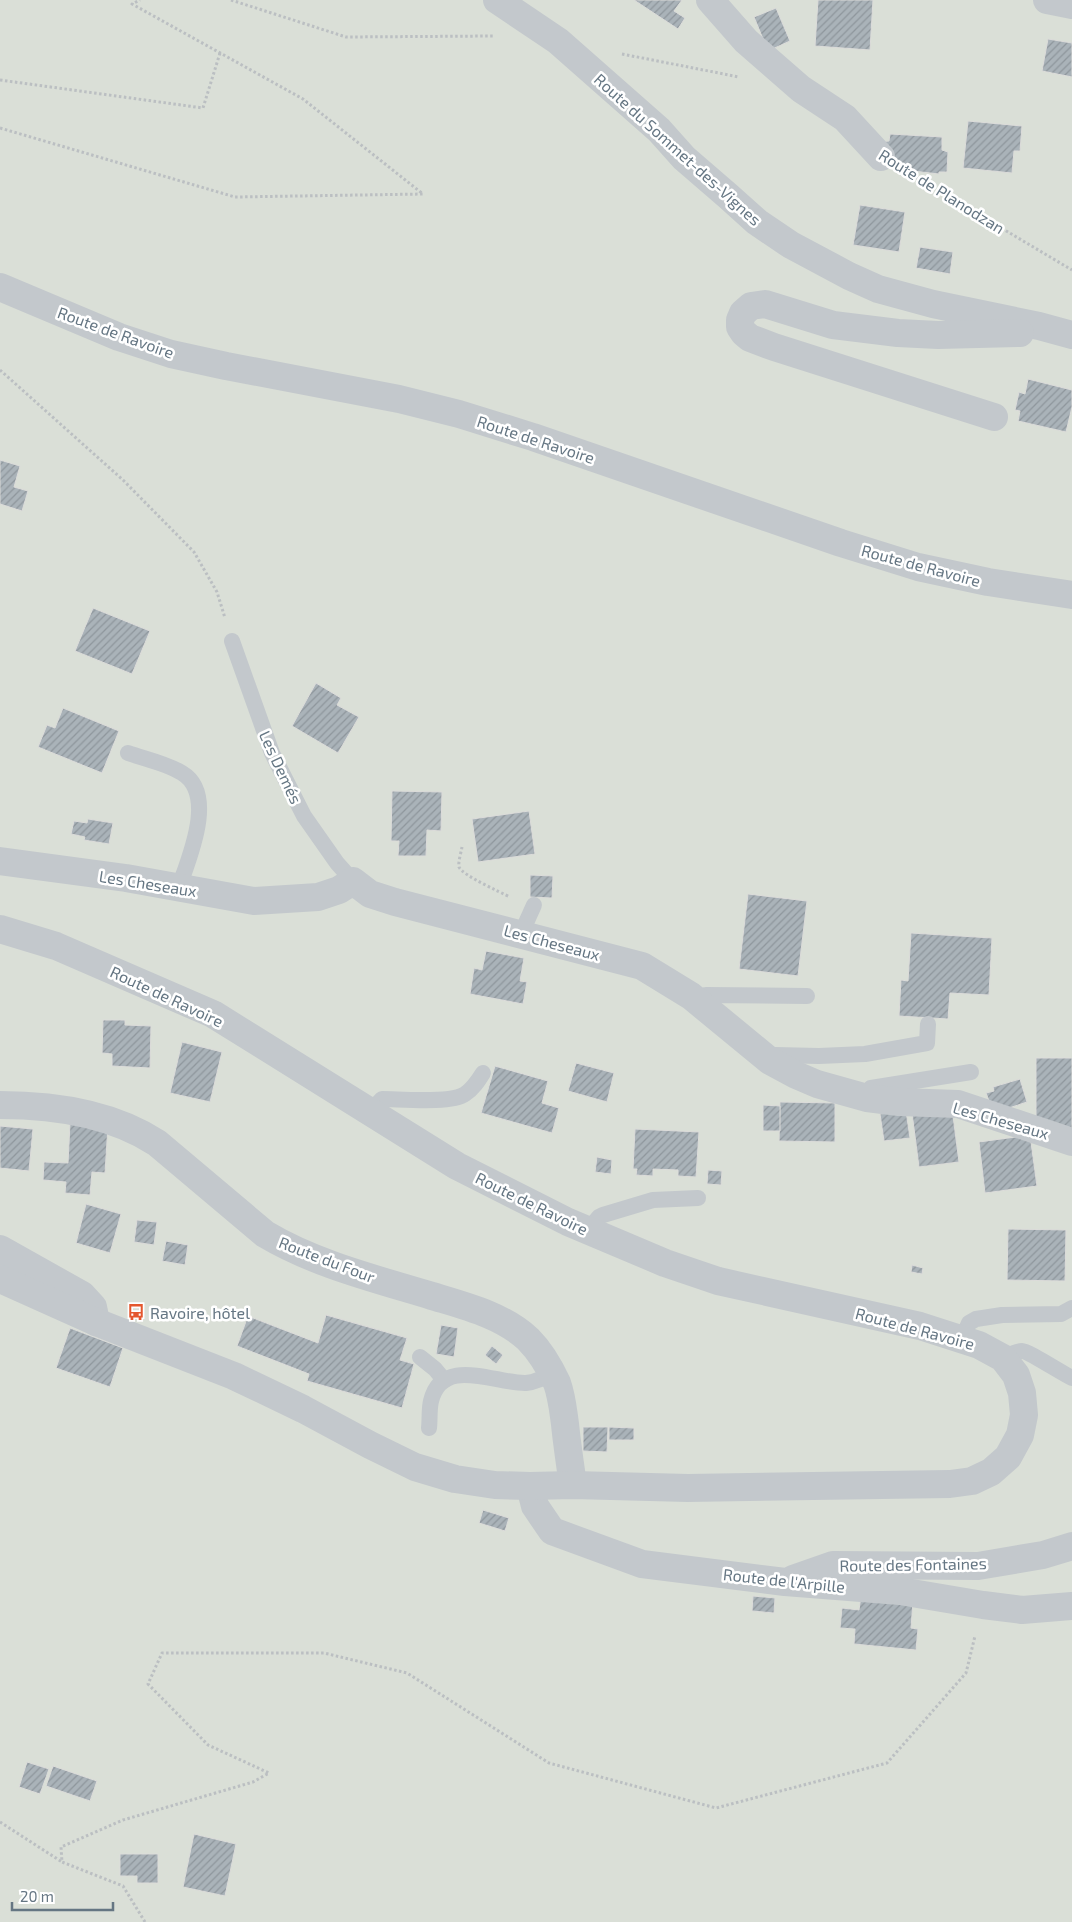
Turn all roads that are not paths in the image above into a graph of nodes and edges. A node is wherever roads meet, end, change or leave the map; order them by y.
1 (497, 0) edge
2 (710, 0) edge
3 (1047, 0) edge
4 (1072, 5) edge
5 (881, 157) road end
6 (0, 287) edge
7 (1039, 326) junction
8 (1072, 335) edge
9 (994, 417) dead end
10 (1072, 595) edge
11 (232, 641) road end
12 (128, 753) dead end
13 (0, 861) edge
14 (353, 881) junction
15 (179, 887) junction
16 (534, 905) dead end
17 (0, 929) edge
18 (514, 932) junction
19 (807, 996) dead end
20 (699, 1002) junction
21 (928, 1024) dead end
22 (770, 1062) junction
23 (971, 1072) dead end
24 (483, 1073) dead end
25 (867, 1098) junction
26 (0, 1105) edge
27 (370, 1112) junction
28 (1072, 1142) edge
29 (698, 1198) dead end
30 (588, 1230) junction
31 (0, 1249) edge
32 (0, 1279) edge
33 (1072, 1308) edge
34 (96, 1322) junction
35 (962, 1339) junction
36 (420, 1357) dead end
37 (1002, 1358) junction
38 (552, 1373) junction
39 (1072, 1378) edge
40 (444, 1380) junction
41 (429, 1428) dead end
42 (573, 1484) junction
43 (530, 1486) junction
44 (1072, 1546) edge
45 (785, 1582) junction
46 (1072, 1606) edge

1 - 7 street, Route du Sommet-des-Vignes
2 - 5 street, Route de Planodzan
3 - 4 street
6 - 10 street, Route de Ravoire
7 - 8 street, Route du Sommet-des-Vignes
7 - 9 street
11 - 14 lane, Les Demés
12 - 15 lane
13 - 15 street, Les Cheseaux
14 - 15 street, Les Cheseaux
14 - 18 street, Les Cheseaux
16 - 18 lane
17 - 27 street, Route de Ravoire
18 - 20 street, Les Cheseaux
19 - 20 lane
20 - 22 street, Les Cheseaux
21 - 22 lane
22 - 25 street, Les Cheseaux
23 - 25 lane
24 - 27 lane
25 - 28 street, Les Cheseaux
26 - 38 street, Route du Four
27 - 30 street, Route de Ravoire
29 - 30 lane
30 - 35 street, Route de Ravoire
31 - 34 street
32 - 34 street, Route de Ravoire
33 - 35 lane
34 - 43 street, Route de Ravoire
35 - 37 street, Route de Ravoire
36 - 40 lane
37 - 39 lane
37 - 42 street, Route de Ravoire
38 - 40 lane
38 - 42 street, Route du Four
40 - 41 lane
42 - 43 street, Route de Ravoire
43 - 45 street, Route de l'Arpille
44 - 45 street, Route des Fontaines
45 - 46 street, Route de l'Arpille

